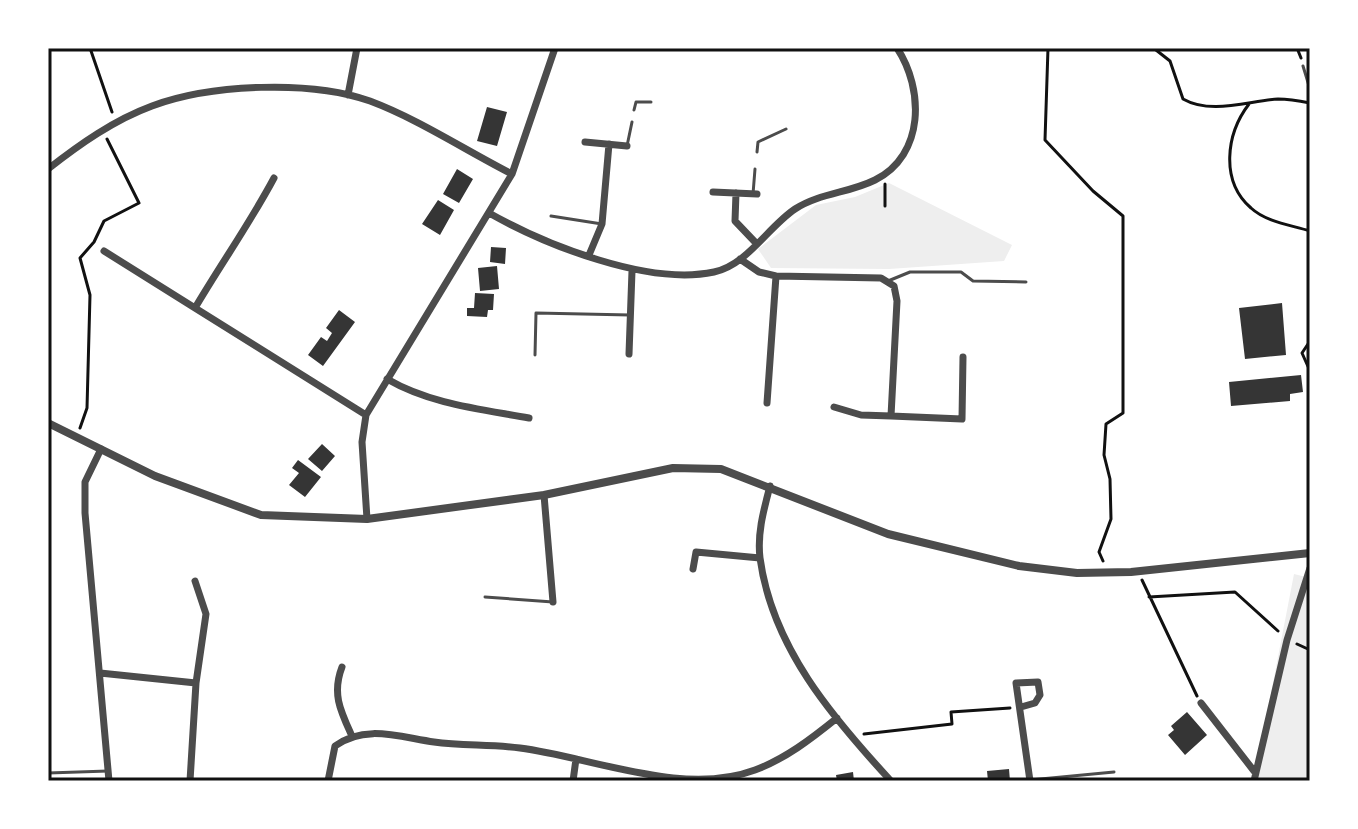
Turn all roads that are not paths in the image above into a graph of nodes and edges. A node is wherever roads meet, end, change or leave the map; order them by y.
1 (357, 48) edge
2 (555, 48) edge
3 (897, 48) edge
4 (1303, 66) dead end
5 (1308, 74) edge
6 (1310, 89) edge
7 (348, 95) junction
8 (651, 102) dead end
9 (634, 110) dead end
10 (632, 122) dead end
11 (786, 129) dead end
12 (585, 142) dead end
13 (609, 144) junction
14 (627, 146) joint
15 (757, 152) dead end
16 (48, 169) edge
17 (755, 169) dead end
18 (512, 174) junction
19 (274, 178) dead end
20 (713, 192) dead end
21 (736, 193) junction
22 (755, 194) joint
23 (489, 213) junction
24 (551, 216) dead end
25 (602, 224) junction
26 (755, 242) junction
27 (104, 251) dead end
28 (589, 255) junction
29 (740, 259) junction
30 (632, 271) junction
31 (776, 276) junction
32 (888, 281) junction
33 (1026, 282) dead end
34 (195, 308) junction
35 (630, 315) junction
36 (629, 354) dead end
37 (535, 355) dead end
38 (963, 357) dead end
39 (387, 379) junction
40 (767, 403) dead end
41 (834, 407) dead end
42 (366, 415) junction
43 (891, 416) junction
44 (529, 418) dead end
45 (48, 423) edge
46 (101, 449) junction
47 (770, 486) junction
48 (544, 495) junction
49 (367, 519) junction
50 (1310, 553) edge
51 (760, 558) junction
52 (1310, 568) edge
53 (693, 569) dead end
54 (195, 581) dead end
55 (485, 597) dead end
56 (553, 602) joint
57 (342, 667) dead end
58 (100, 673) junction
59 (196, 683) junction
60 (1201, 703) road end
61 (1021, 707) road end
62 (837, 718) junction
63 (351, 734) junction
64 (576, 759) junction
65 (108, 771) junction
66 (1254, 771) junction
67 (1114, 772) dead end
68 (48, 773) edge
69 (1030, 780) edge
70 (109, 781) edge
71 (190, 781) edge
72 (328, 781) edge
73 (573, 781) edge
74 (891, 781) edge
75 (1254, 781) edge

1 - 7 street
2 - 18 street
3 - 26 street
4 - 5 lane
5 - 6 lane
7 - 16 street
7 - 18 street
8 - 9 lane
10 - 14 lane
11 - 15 lane
12 - 13 street
13 - 14 street
13 - 25 street
17 - 22 lane
18 - 23 street
19 - 34 street
20 - 21 street
21 - 22 street
21 - 26 street
23 - 28 street
23 - 39 street
24 - 25 lane
25 - 28 street
26 - 29 street
27 - 34 street
28 - 30 street
29 - 30 street
29 - 31 street
30 - 35 street
31 - 32 street
31 - 40 street
32 - 33 lane
32 - 43 street
34 - 42 street
35 - 36 street
35 - 37 lane
38 - 43 street
39 - 42 street
39 - 44 street
41 - 43 street
42 - 49 street
45 - 46 street
46 - 49 street
46 - 58 street
47 - 48 street
47 - 50 street
47 - 51 street
48 - 49 street
48 - 56 street
51 - 53 street
51 - 62 street
52 - 66 street
54 - 59 street
55 - 56 lane
57 - 63 street
58 - 59 street
58 - 65 street
59 - 71 street
60 - 66 street
61 - 69 street
62 - 64 street
62 - 74 street
63 - 64 street
63 - 72 street
64 - 73 street
65 - 68 lane
65 - 70 street
66 - 75 street
67 - 69 lane

